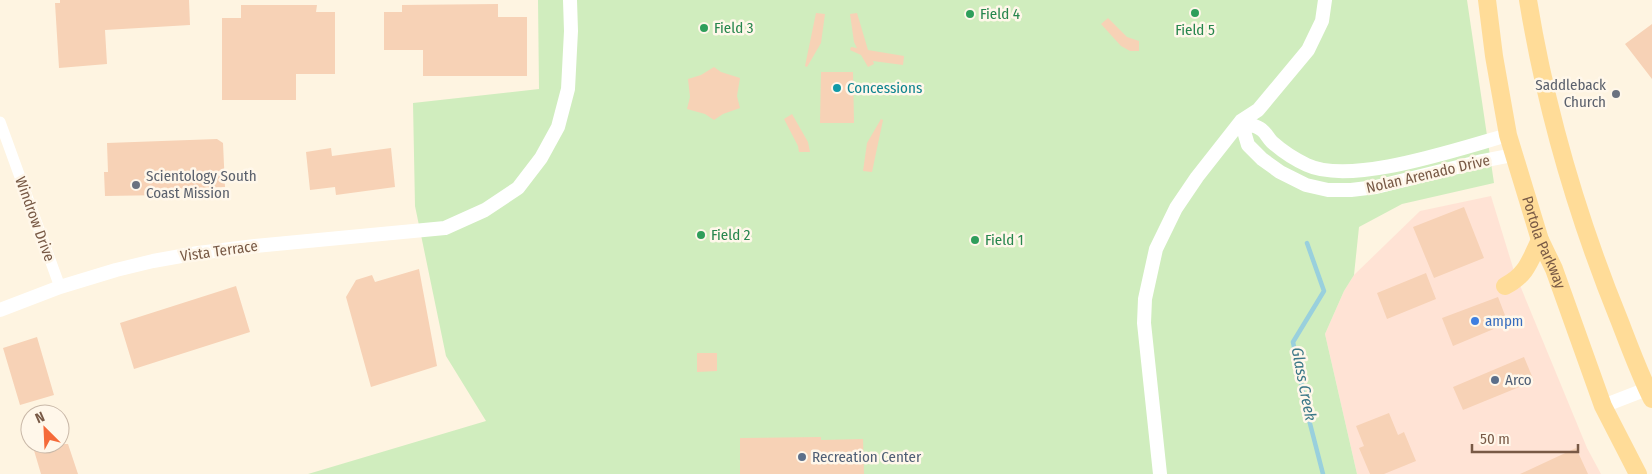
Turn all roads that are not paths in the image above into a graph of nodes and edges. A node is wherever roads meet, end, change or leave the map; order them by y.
1 (570, 0) edge
2 (1325, 0) edge
3 (1488, 0) edge
4 (1528, 0) edge
5 (1241, 121) junction
6 (0, 122) edge
7 (1508, 135) junction
8 (1513, 155) junction
9 (1540, 240) junction
10 (1505, 286) dead end
11 (60, 287) junction
12 (0, 310) edge
13 (1650, 392) edge
14 (1603, 406) junction
15 (1160, 474) edge
16 (1638, 474) edge

1 - 11 street, Vista Terrace
2 - 5 street
3 - 7 main road, Portola Parkway
4 - 13 main road
5 - 7 street, Nolan Arenado Drive
5 - 8 street, Nolan Arenado Drive
5 - 15 street
6 - 11 street, Windrow Drive
7 - 8 main road, Portola Parkway
8 - 9 main road, Portola Parkway
9 - 10 main road
9 - 14 main road, Portola Parkway
11 - 12 street, Vista Terrace
13 - 14 street
14 - 16 main road, Portola Parkway

